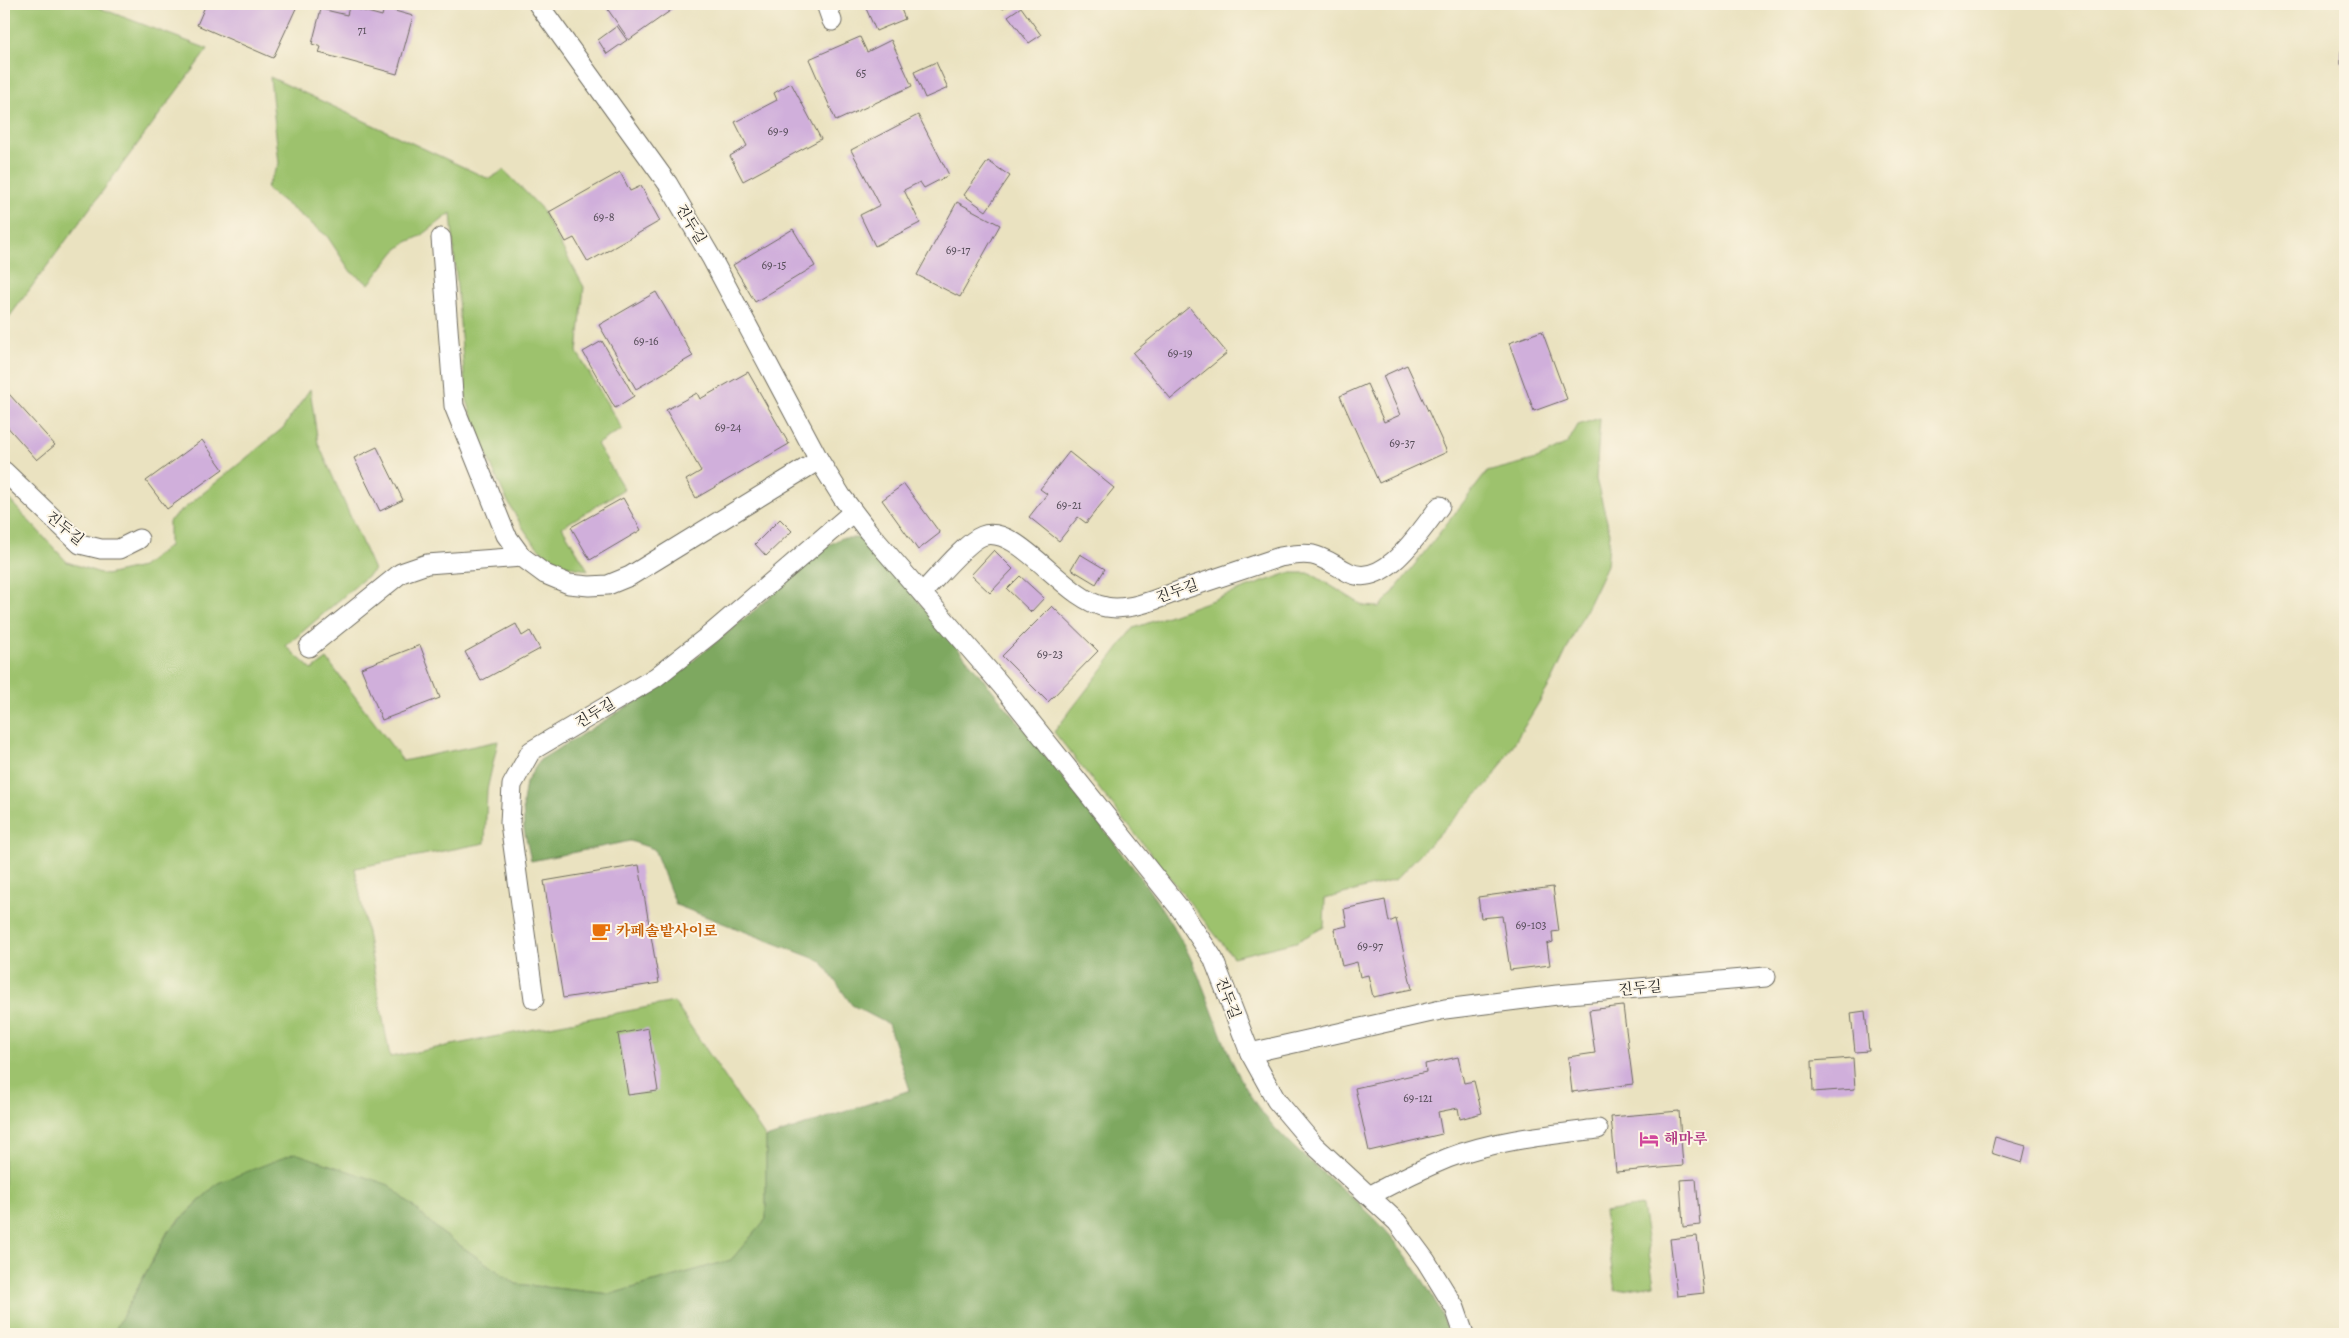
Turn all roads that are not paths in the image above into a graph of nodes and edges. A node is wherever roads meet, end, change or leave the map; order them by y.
1 (538, 4) edge
2 (826, 4) edge
3 (832, 21) dead end
4 (441, 238) dead end
5 (819, 460) junction
6 (4, 472) edge
7 (1440, 506) dead end
8 (853, 512) junction
9 (140, 539) dead end
10 (522, 557) junction
11 (922, 594) junction
12 (309, 647) dead end
13 (1766, 977) dead end
14 (534, 999) dead end
15 (1250, 1053) junction
16 (1598, 1129) dead end
17 (1369, 1196) junction
18 (1464, 1334) edge

1 - 5 lane, 진두길
2 - 3 lane
4 - 10 lane
5 - 8 lane, 진두길
5 - 10 lane
6 - 9 lane, 진두길
7 - 11 lane, 진두길
8 - 11 lane, 진두길
8 - 14 lane, 진두길
10 - 12 lane
11 - 15 lane, 진두길
13 - 15 lane, 진두길
15 - 17 lane, 진두길
16 - 17 lane
17 - 18 lane, 진두길

